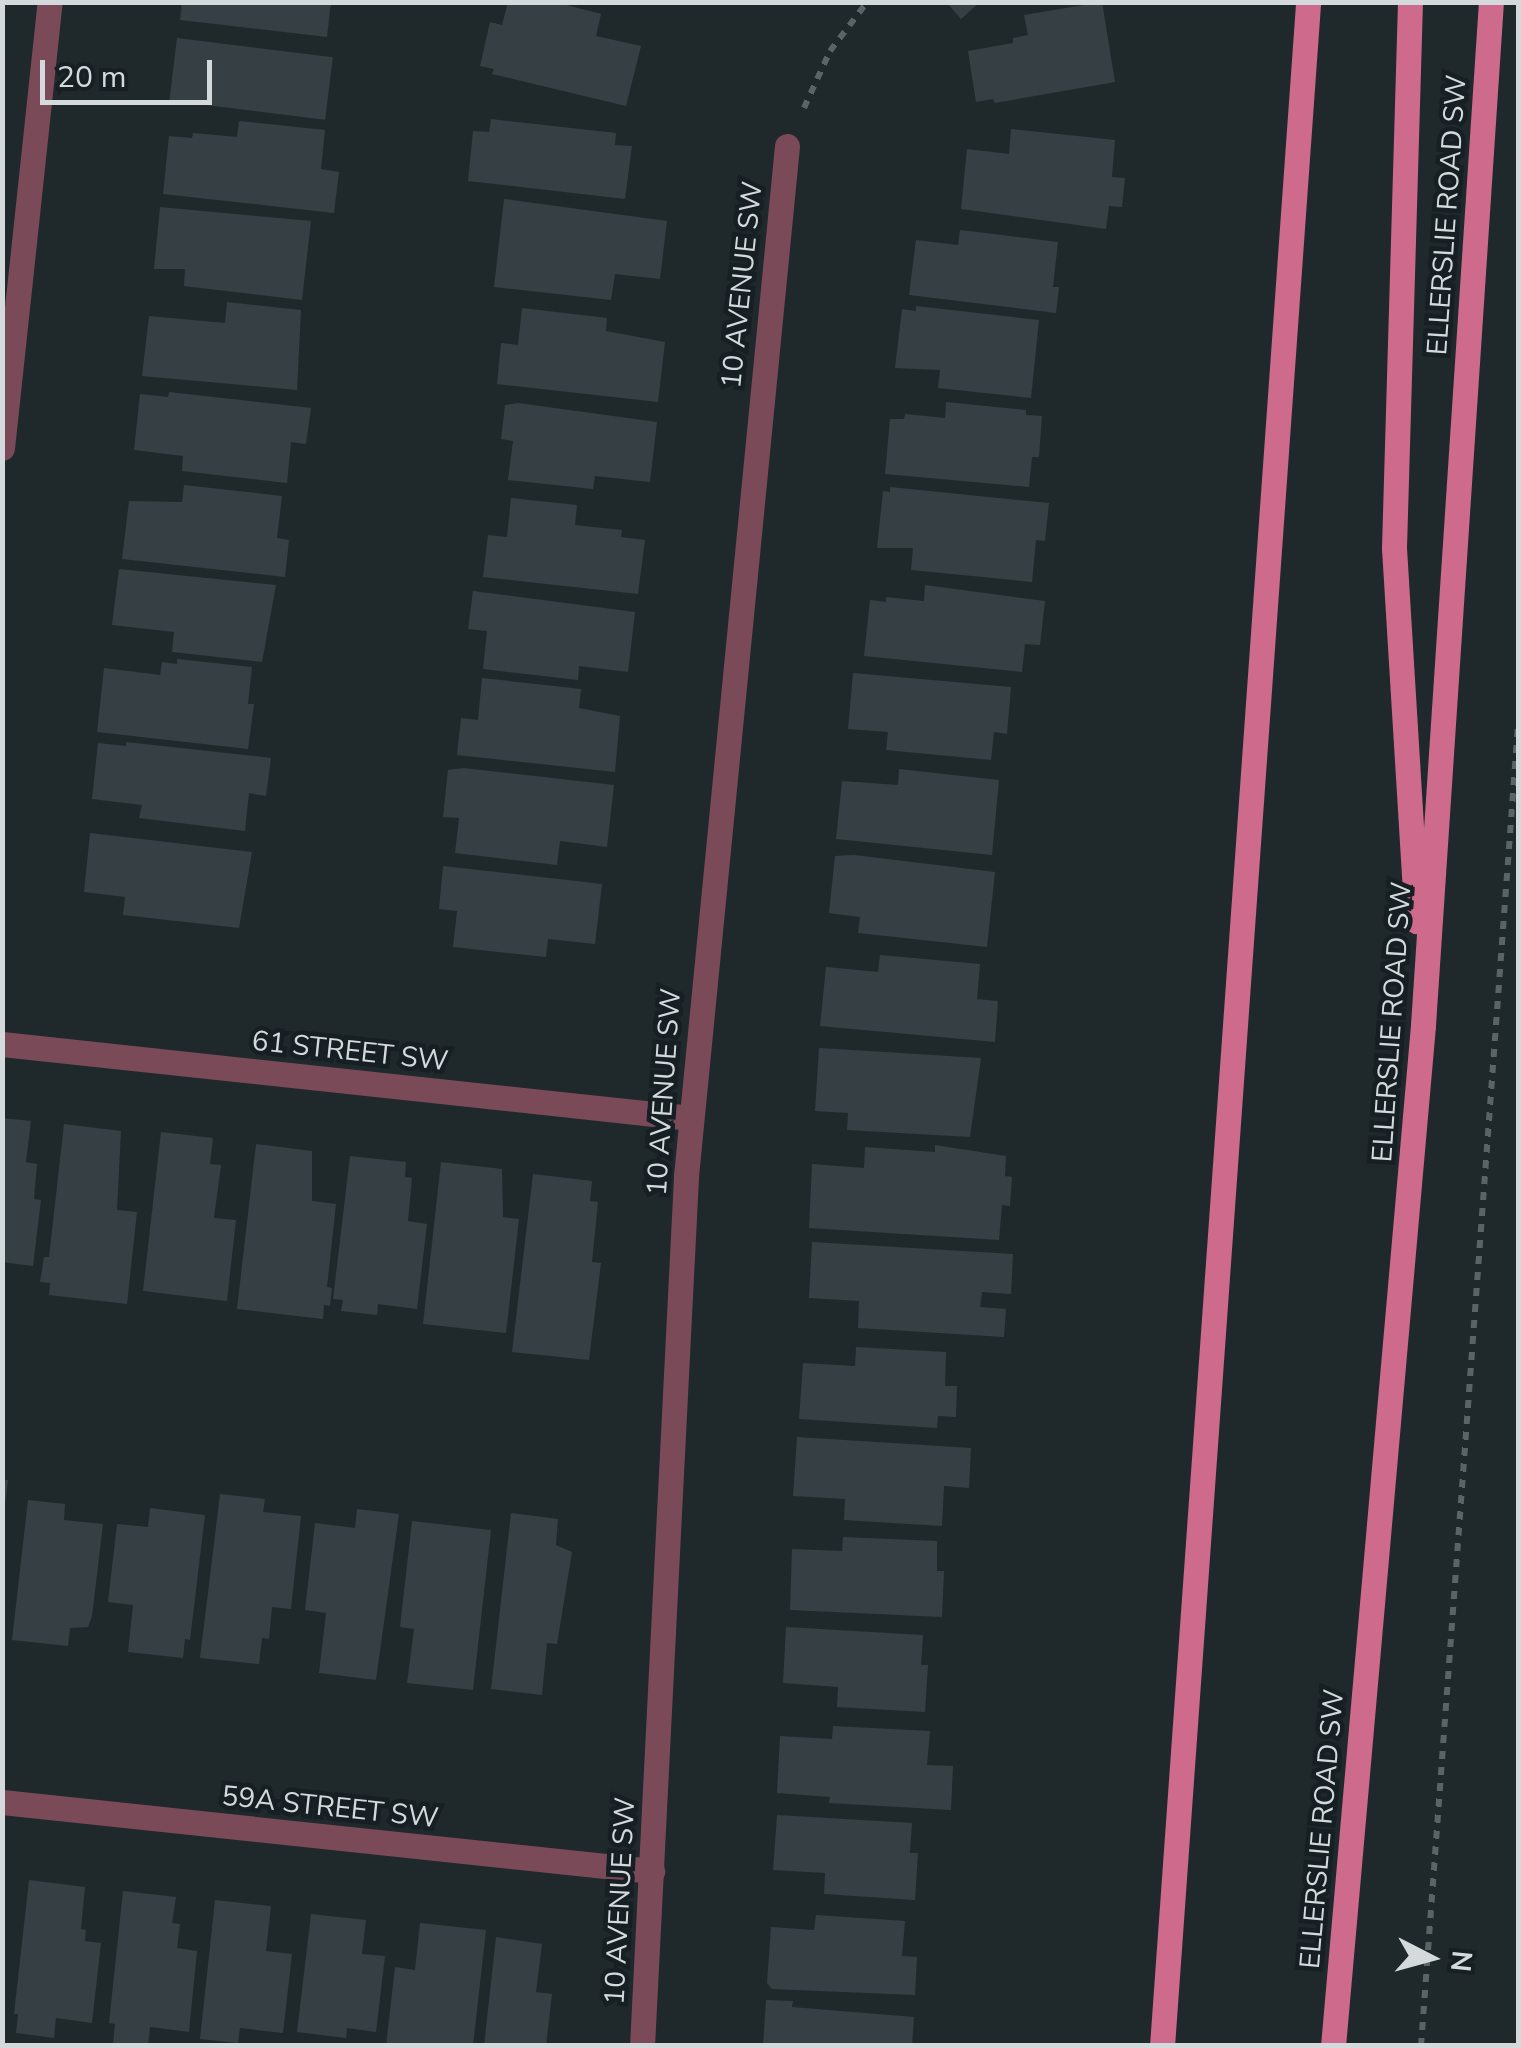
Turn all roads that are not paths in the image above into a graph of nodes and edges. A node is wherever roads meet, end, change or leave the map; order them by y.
1 (50, 2) edge
2 (1308, 2) edge
3 (1410, 2) edge
4 (1492, 2) edge
5 (787, 146) road end
6 (2, 448) edge
7 (1423, 1026) junction
8 (2, 1044) edge
9 (692, 1118) junction
10 (2, 1802) edge
11 (652, 1871) junction
12 (642, 2046) edge
13 (1162, 2046) edge
14 (1333, 2046) edge

1 - 6 street
2 - 13 main road
3 - 7 main road
4 - 7 main road, ELLERSLIE ROAD SW
5 - 9 street, 10 AVENUE SW
7 - 14 main road, ELLERSLIE ROAD SW
8 - 9 street, 61 STREET SW
9 - 11 street, 10 AVENUE SW
10 - 11 street, 59A STREET SW
11 - 12 street, 10 AVENUE SW

